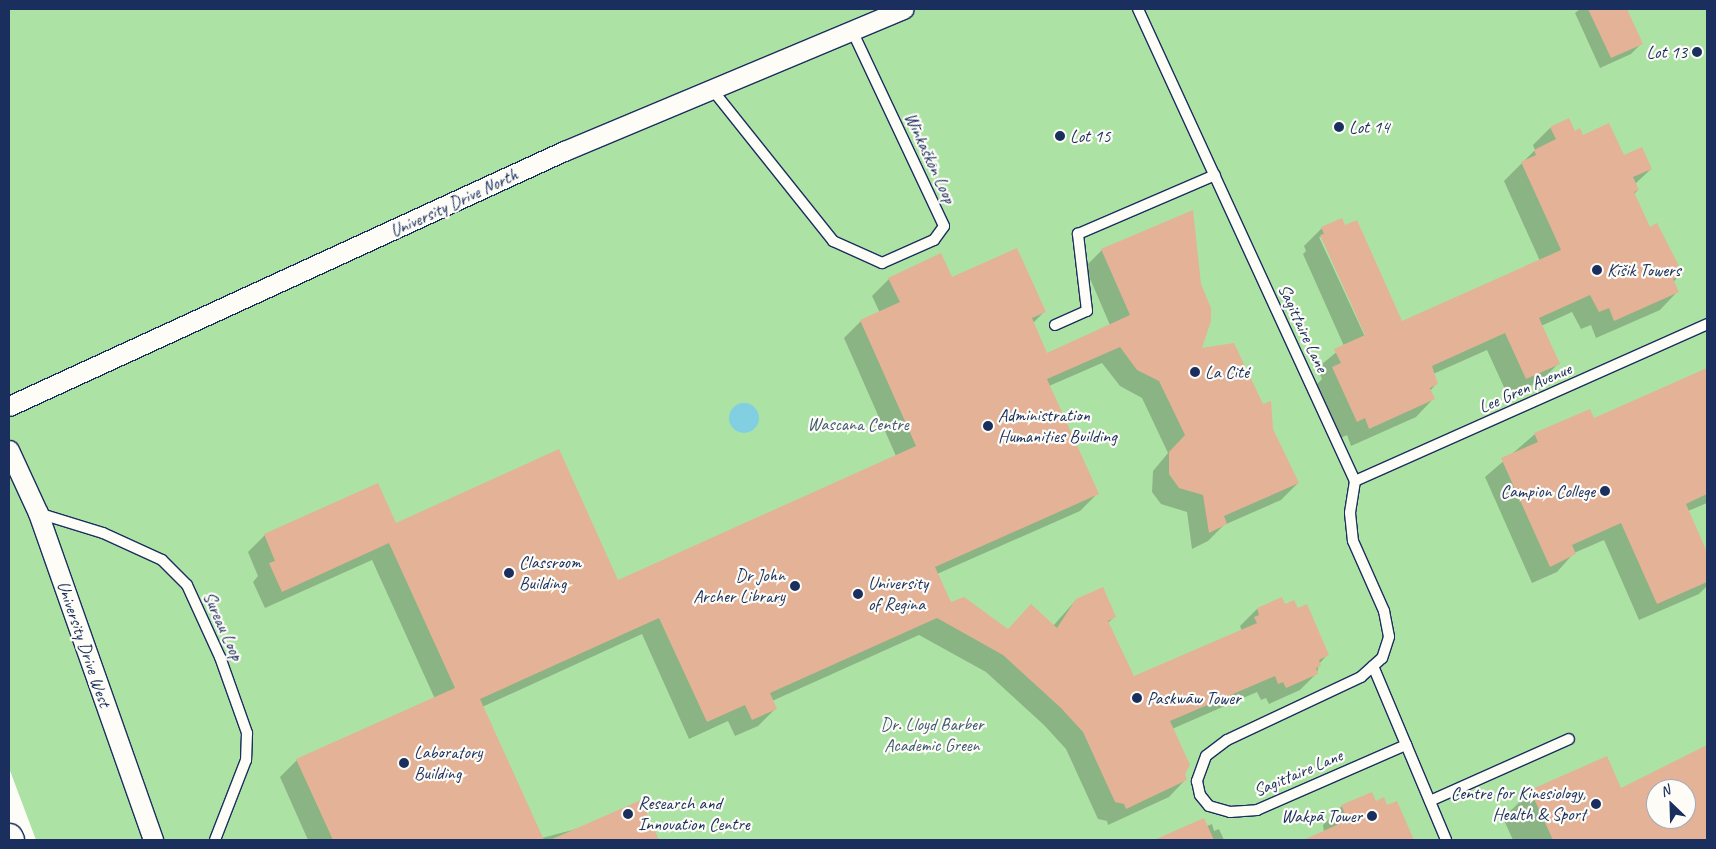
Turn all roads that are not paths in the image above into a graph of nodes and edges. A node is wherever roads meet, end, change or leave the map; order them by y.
1 (903, 9) edge
2 (1138, 9) edge
3 (851, 28) junction
4 (712, 88) junction
5 (1215, 174) junction
6 (1707, 324) edge
7 (1055, 325) dead end
8 (9, 406) edge
9 (9, 450) edge
10 (1355, 481) junction
11 (38, 513) junction
12 (1373, 666) junction
13 (1569, 739) dead end
14 (1406, 745) junction
15 (1430, 800) junction
16 (153, 840) edge
17 (215, 840) edge
18 (1446, 840) edge

1 - 3 street, University Drive North
2 - 5 lane, Sagittaire Lane
3 - 4 street, University Drive North
3 - 4 lane, Wīnkaškōn Loop
4 - 8 street, University Drive North
5 - 7 lane
5 - 10 lane, Sagittaire Lane
6 - 10 lane, Lee Gren Avenue
9 - 11 street, University Drive West
10 - 12 lane, Sagittaire Lane
11 - 16 street, University Drive West
11 - 17 lane, Sureau Loop
12 - 14 lane
12 - 14 lane, Sagittaire Lane
13 - 15 lane
14 - 15 lane
15 - 18 lane

